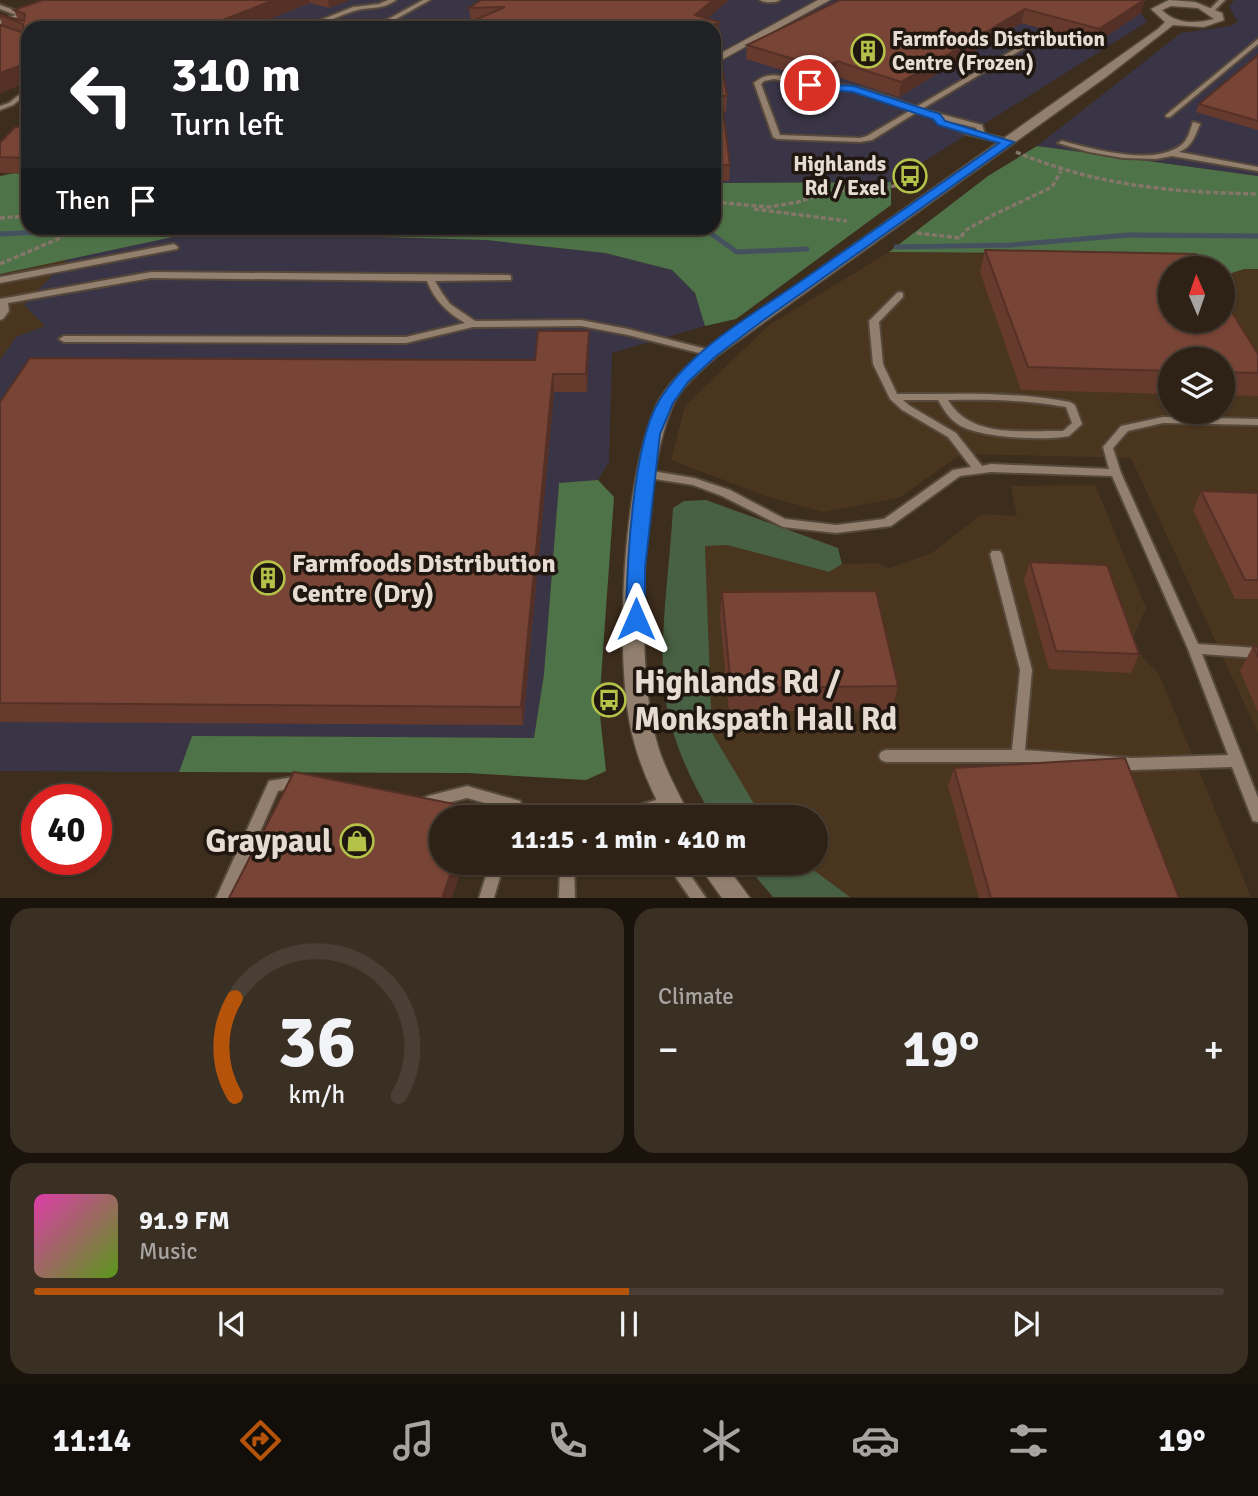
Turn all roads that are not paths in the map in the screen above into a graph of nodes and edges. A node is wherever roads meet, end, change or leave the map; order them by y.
1 (393, 0) edge
2 (427, 0) edge
3 (763, 0) edge
4 (777, 0) edge
5 (825, 0) edge
6 (1222, 0) edge
7 (1186, 1) edge
8 (1145, 2) edge
9 (0, 6) edge
10 (1159, 6) junction
11 (1212, 10) junction
12 (35, 11) edge
13 (22, 15) junction
14 (322, 21) edge
15 (388, 21) edge
16 (1171, 21) junction
17 (0, 22) edge
18 (9, 26) edge
19 (1034, 40) dead end
20 (1258, 41) edge
21 (721, 57) edge
22 (21, 96) edge
23 (11, 104) junction
24 (21, 104) edge
25 (0, 108) edge
26 (917, 110) junction
27 (1168, 116) dead end
28 (1196, 124) dead end
29 (1062, 143) dead end
30 (1005, 144) junction
31 (1170, 153) junction
32 (1258, 169) edge
33 (174, 247) dead end
34 (430, 278) junction
35 (508, 278) dead end
36 (0, 280) edge
37 (900, 295) dead end
38 (1, 302) edge
39 (0, 317) edge
40 (473, 324) junction
41 (64, 339) dead end
42 (710, 353) junction
43 (894, 397) junction
44 (942, 398) junction
45 (1258, 422) edge
46 (979, 470) junction
47 (1116, 473) junction
48 (646, 474) junction
49 (996, 554) dead end
50 (1194, 649) junction
51 (1258, 653) edge
52 (886, 756) dead end
53 (1018, 756) junction
54 (1237, 761) junction
55 (323, 785) edge
56 (419, 801) edge
57 (515, 805) edge
58 (671, 805) edge
59 (1258, 816) edge
60 (493, 875) edge
61 (567, 875) edge
62 (682, 875) edge
63 (719, 875) edge
64 (223, 898) edge
65 (486, 898) edge
66 (567, 898) edge
67 (699, 898) edge
68 (738, 898) edge

1 - 14 lane
2 - 15 lane
3 - 4 lane
5 - 21 street
6 - 11 lane
7 - 10 street
7 - 11 street
8 - 10 street
9 - 13 lane
10 - 16 street
11 - 16 street
12 - 13 lane
13 - 17 lane
16 - 30 street
17 - 18 lane
19 - 26 lane
20 - 27 lane
22 - 23 lane
23 - 24 lane
23 - 25 lane
26 - 26 lane
26 - 30 lane
28 - 31 lane
29 - 31 lane
30 - 42 street
31 - 32 lane
33 - 36 lane
34 - 35 lane
34 - 38 lane
34 - 40 lane
37 - 43 lane
38 - 39 lane
40 - 41 lane
40 - 42 lane
42 - 48 street
43 - 44 lane
43 - 46 lane
44 - 44 lane
45 - 47 lane
46 - 47 lane
46 - 48 lane
47 - 50 lane
48 - 58 street
49 - 53 lane
50 - 51 lane
50 - 54 lane
52 - 53 lane
53 - 54 lane
54 - 59 lane
55 - 64 lane
56 - 57 lane
60 - 65 lane
61 - 66 lane
62 - 67 lane
63 - 68 street

